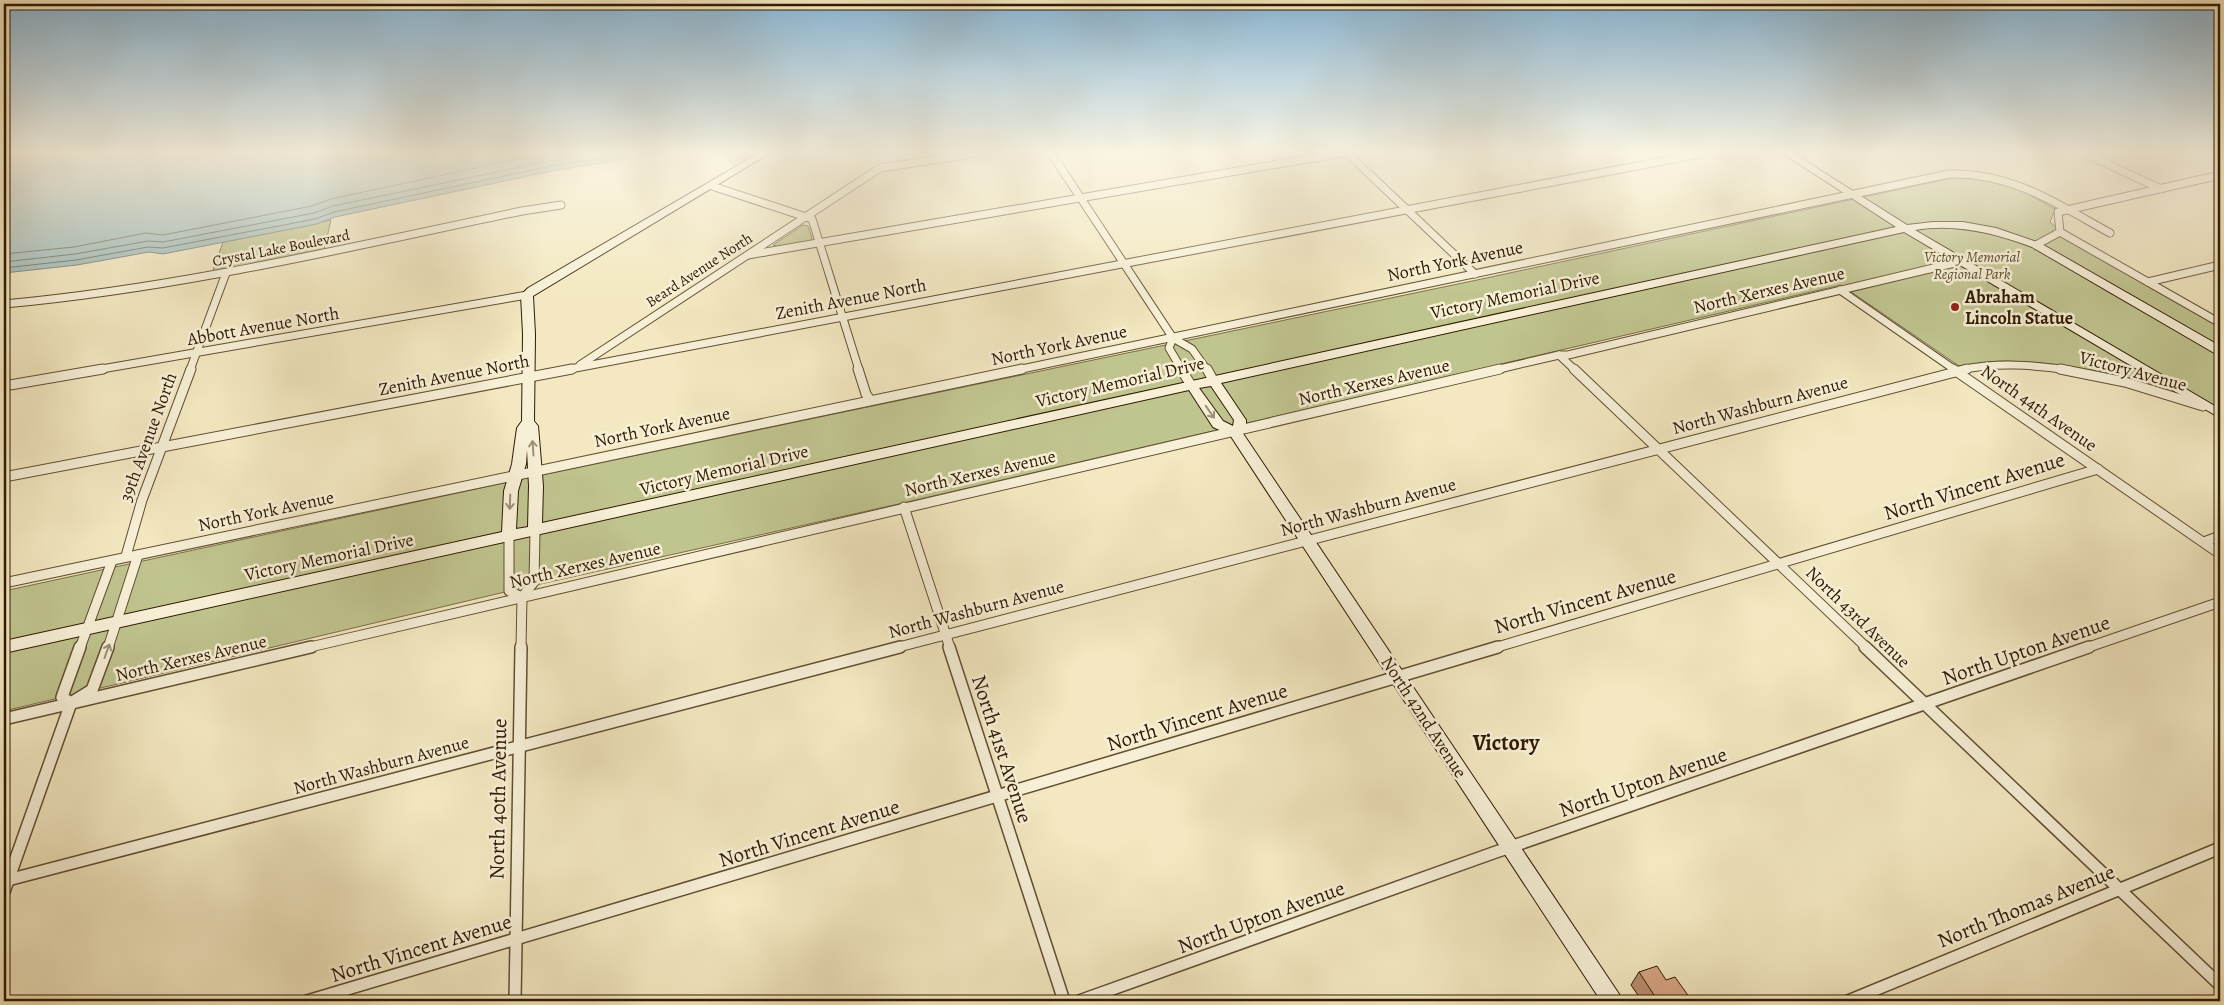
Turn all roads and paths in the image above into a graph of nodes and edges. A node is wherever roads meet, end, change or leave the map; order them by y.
1 (688, 200) edge
2 (754, 200) edge
3 (832, 200) edge
4 (1070, 200) edge
5 (1082, 200) edge
6 (1396, 200) edge
7 (1460, 200) edge
8 (1829, 200) edge
9 (1860, 200) edge
10 (2047, 200) edge
11 (2113, 200) edge
12 (561, 205) dead end
13 (1407, 210) junction
14 (2067, 210) junction
15 (806, 217) junction
16 (1906, 228) junction
17 (2060, 232) junction
18 (2110, 233) dead end
19 (820, 243) junction
20 (2036, 245) junction
21 (748, 255) junction
22 (1963, 261) junction
23 (1124, 263) junction
24 (2220, 265) edge
25 (226, 273) junction
26 (1475, 274) junction
27 (2148, 282) junction
28 (1840, 290) junction
29 (527, 295) junction
30 (4, 304) edge
31 (844, 317) junction
32 (2220, 323) edge
33 (1173, 338) junction
34 (2220, 351) edge
35 (196, 352) junction
36 (1560, 356) junction
37 (577, 367) junction
38 (1957, 371) junction
39 (528, 377) junction
40 (1213, 380) junction
41 (1191, 385) junction
42 (4, 386) edge
43 (870, 400) junction
44 (2215, 411) edge
45 (528, 422) junction
46 (1235, 432) junction
47 (161, 448) junction
48 (1657, 448) junction
49 (2098, 469) junction
50 (535, 471) junction
51 (515, 475) junction
52 (4, 477) edge
53 (904, 508) junction
54 (535, 531) junction
55 (2220, 536) edge
56 (509, 537) junction
57 (1307, 540) junction
58 (2204, 542) junction
59 (2220, 554) edge
60 (138, 555) junction
61 (126, 556) junction
62 (112, 560) junction
63 (1778, 564) junction
64 (4, 583) edge
65 (522, 597) junction
66 (2220, 602) edge
67 (118, 621) junction
68 (86, 629) junction
69 (945, 634) junction
70 (4, 647) edge
71 (1397, 677) junction
72 (71, 703) junction
73 (1925, 704) junction
74 (4, 719) edge
75 (519, 745) junction
76 (998, 796) junction
77 (1510, 848) junction
78 (2220, 848) edge
79 (6, 880) edge
80 (2120, 890) junction
81 (4, 892) edge
82 (516, 939) junction
83 (2220, 984) edge
84 (307, 1001) edge
85 (515, 1001) edge
86 (1064, 1001) edge
87 (1079, 1001) edge
88 (1612, 1001) edge
89 (1848, 1001) edge

1 - 29 street
2 - 15 street
3 - 15 street, Beard Avenue North
4 - 19 street
5 - 23 street, North 42nd Avenue
6 - 13 street
7 - 13 street, Zenith Avenue North
8 - 26 street, North York Avenue
9 - 16 street
10 - 14 street, North York Avenue
11 - 14 street
12 - 25 street, Crystal Lake Boulevard
13 - 23 street, Zenith Avenue North
13 - 26 street
14 - 17 street
14 - 18 street, North York Avenue
15 - 19 street
15 - 21 street, Beard Avenue North
16 - 20 street, Victory Memorial Drive
16 - 22 street
16 - 40 street, Victory Memorial Drive
17 - 20 street
17 - 27 street
19 - 21 street
19 - 31 street
20 - 34 street, Victory Memorial Drive
21 - 37 street, Beard Avenue North
22 - 28 street, North Xerxes Avenue
22 - 44 street
23 - 31 street, Zenith Avenue North
23 - 33 street, North 42nd Avenue
24 - 27 street
25 - 30 street, Crystal Lake Boulevard
25 - 35 street, 39th Avenue North
26 - 33 street, North York Avenue
27 - 32 street
28 - 36 street, North Xerxes Avenue
28 - 38 street, North 44th Avenue
29 - 35 street, Abbott Avenue North
29 - 39 street
31 - 37 street, Zenith Avenue North
31 - 43 street
33 - 40 street, North 42nd Avenue
33 - 41 street, North 42nd Avenue
33 - 43 street, North York Avenue
35 - 42 street, Abbott Avenue North
35 - 47 street, 39th Avenue North
36 - 46 street, North Xerxes Avenue
36 - 48 street, North 43rd Avenue
37 - 39 street, Zenith Avenue North
38 - 44 street, Victory Avenue
38 - 48 street, North Washburn Avenue
38 - 49 street, North 44th Avenue
39 - 45 street
39 - 47 street, Zenith Avenue North
40 - 41 street, Victory Memorial Drive
40 - 46 street, North 42nd Avenue
41 -> 46 street, North 42nd Avenue
41 - 54 street, Victory Memorial Drive
43 - 50 street, North York Avenue
50 -> 45 street, North 40th Avenue
45 - 51 street
46 - 53 street, North Xerxes Avenue
46 - 57 street, North 42nd Avenue
47 - 52 street, Zenith Avenue North
47 - 61 street, 39th Avenue North
48 - 57 street, North Washburn Avenue
48 - 63 street, North 43rd Avenue
49 - 58 street, North 44th Avenue
49 - 63 street, North Vincent Avenue
50 - 51 street, North York Avenue
50 - 54 street, North 40th Avenue
51 -> 56 street
51 - 60 street, North York Avenue
53 - 65 street, North Xerxes Avenue
53 - 69 street, North 41st Avenue
54 - 56 street, Victory Memorial Drive
54 - 65 street, North 40th Avenue
55 - 58 street
56 - 65 street
56 - 67 street, Victory Memorial Drive
57 - 69 street, North Washburn Avenue
57 - 71 street, North 42nd Avenue
58 - 59 street, North 44th Avenue
60 - 61 street, North York Avenue
60 - 67 street
61 - 62 street, North York Avenue
62 - 64 street, North York Avenue
62 - 68 street
63 - 71 street, North Vincent Avenue
63 - 73 street, North 43rd Avenue
65 - 72 street, North Xerxes Avenue
65 - 75 street, North 40th Avenue
66 - 73 street, North Upton Avenue
67 - 68 street, Victory Memorial Drive
72 -> 67 street
68 - 70 street, Victory Memorial Drive
68 - 72 street
69 - 75 street, North Washburn Avenue
69 - 76 street, North 41st Avenue
71 - 76 street, North Vincent Avenue
71 - 77 street, North 42nd Avenue
72 - 74 street, North Xerxes Avenue
72 - 79 street
73 - 77 street, North Upton Avenue
73 - 80 street, North 43rd Avenue
75 - 79 street, North Washburn Avenue
75 - 82 street, North 40th Avenue
76 - 82 street, North Vincent Avenue
76 - 86 street, North 41st Avenue
77 - 87 street, North Upton Avenue
77 - 88 street, North 42nd Avenue
78 - 80 street, North Thomas Avenue
79 - 81 street
80 - 83 street, North 43rd Avenue
80 - 89 street, North Thomas Avenue
82 - 84 street, North Vincent Avenue
82 - 85 street, North 40th Avenue

